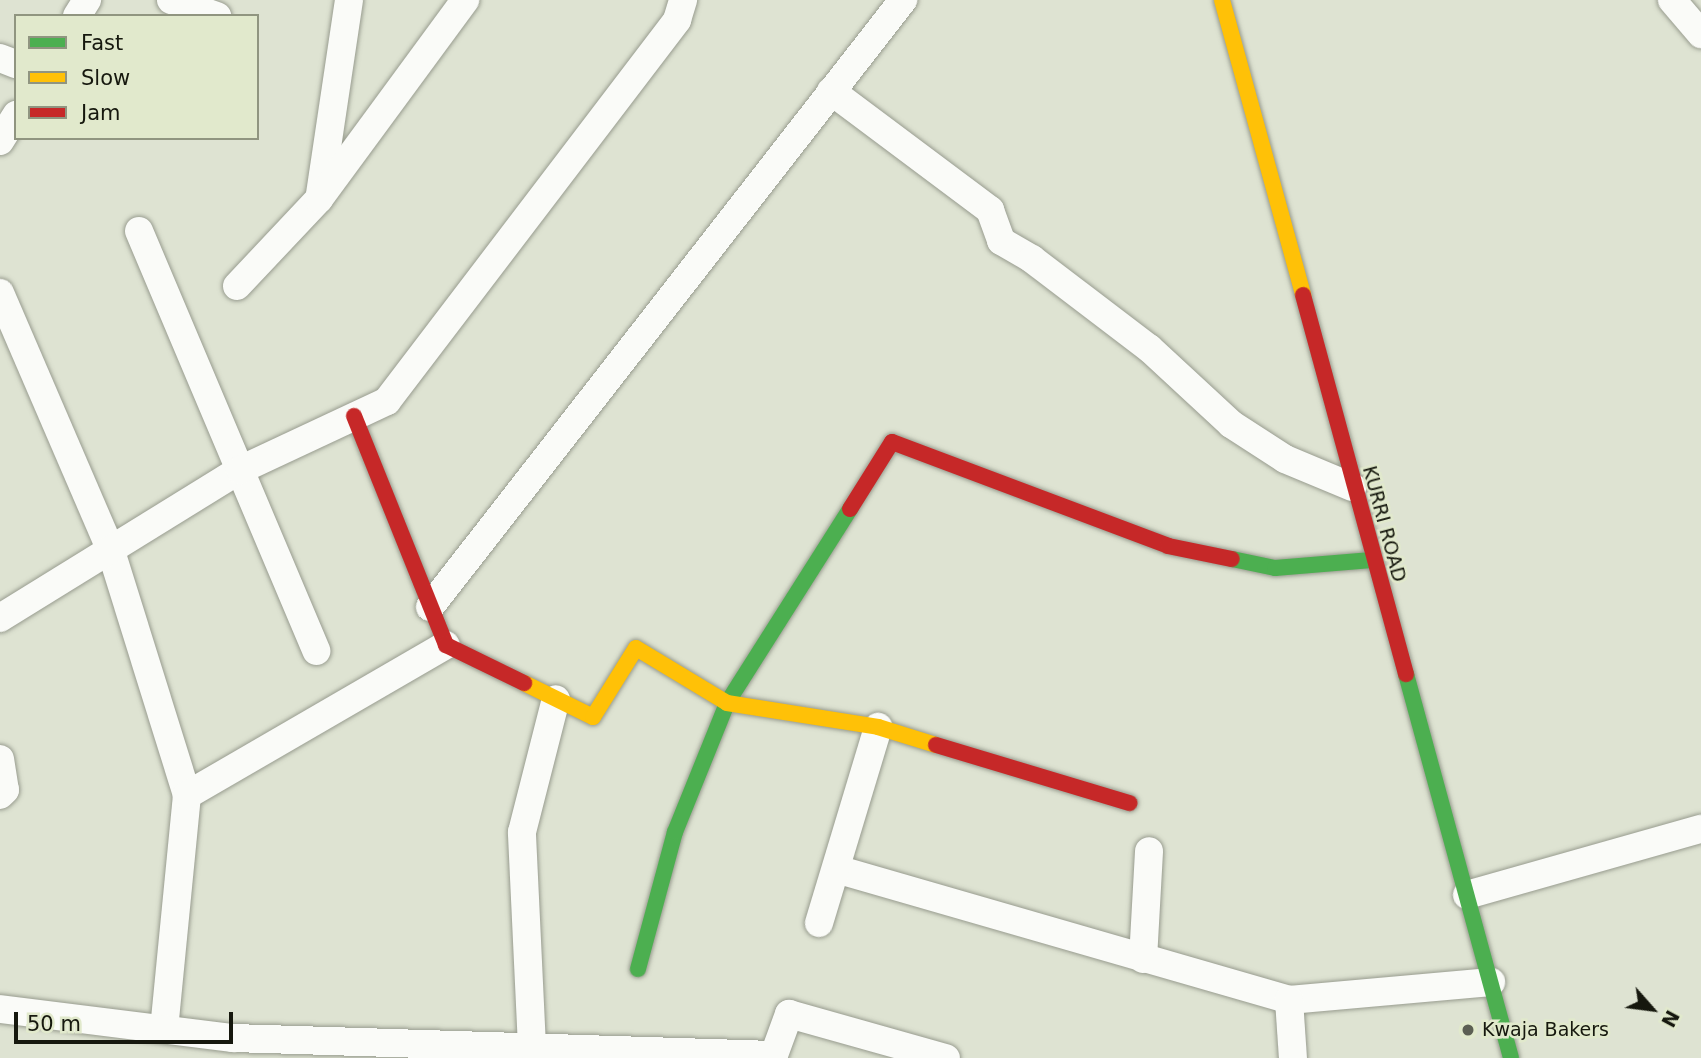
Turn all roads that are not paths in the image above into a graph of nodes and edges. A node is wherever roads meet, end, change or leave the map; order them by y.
1 (172, 0) edge
2 (349, 0) edge
3 (465, 0) edge
4 (683, 0) edge
5 (902, 0) edge
6 (1222, 0) edge
7 (1672, 0) edge
8 (211, 14) edge
9 (1701, 33) edge
10 (831, 91) junction
11 (14, 118) edge
12 (0, 141) edge
13 (319, 199) junction
14 (139, 231) dead end
15 (237, 286) dead end
16 (0, 293) edge
17 (354, 416) junction
18 (240, 470) junction
19 (1352, 487) junction
20 (111, 551) junction
21 (1372, 560) junction
22 (430, 607) junction
23 (0, 618) edge
24 (446, 645) junction
25 (316, 652) dead end
26 (556, 699) junction
27 (727, 703) junction
28 (878, 727) junction
29 (0, 759) edge
30 (0, 795) edge
31 (187, 795) junction
32 (1129, 803) dead end
33 (1701, 830) edge
34 (1149, 851) dead end
35 (836, 869) junction
36 (1467, 895) junction
37 (820, 923) dead end
38 (1143, 959) junction
39 (638, 969) dead end
40 (1491, 982) junction
41 (1289, 1000) junction
42 (0, 1009) edge
43 (164, 1029) junction
44 (532, 1047) junction
45 (946, 1058) edge
46 (1293, 1058) edge
47 (1511, 1058) edge

1 - 8 street
2 - 13 street
3 - 13 street
4 - 17 street
5 - 10 street
6 - 19 street, KURRI ROAD
7 - 9 street
10 - 19 street
10 - 22 street
11 - 12 street
13 - 15 street
14 - 18 street
16 - 20 street
17 - 18 street
17 - 22 street
18 - 20 street
18 - 25 street
19 - 21 street, KURRI ROAD
20 - 23 street
20 - 31 street
21 - 27 street
21 - 36 street, KURRI ROAD
22 - 24 street
24 - 26 street
24 - 31 street
26 - 27 street
26 - 44 street
27 - 28 street
27 - 39 street
28 - 32 street
28 - 35 street
29 - 30 street
31 - 43 street
33 - 36 street
34 - 38 street
35 - 37 street
35 - 38 street
36 - 40 street, KURRI ROAD
38 - 41 street
40 - 41 street
40 - 47 street, KURRI ROAD
41 - 46 street
42 - 43 street
43 - 44 street
44 - 45 street

